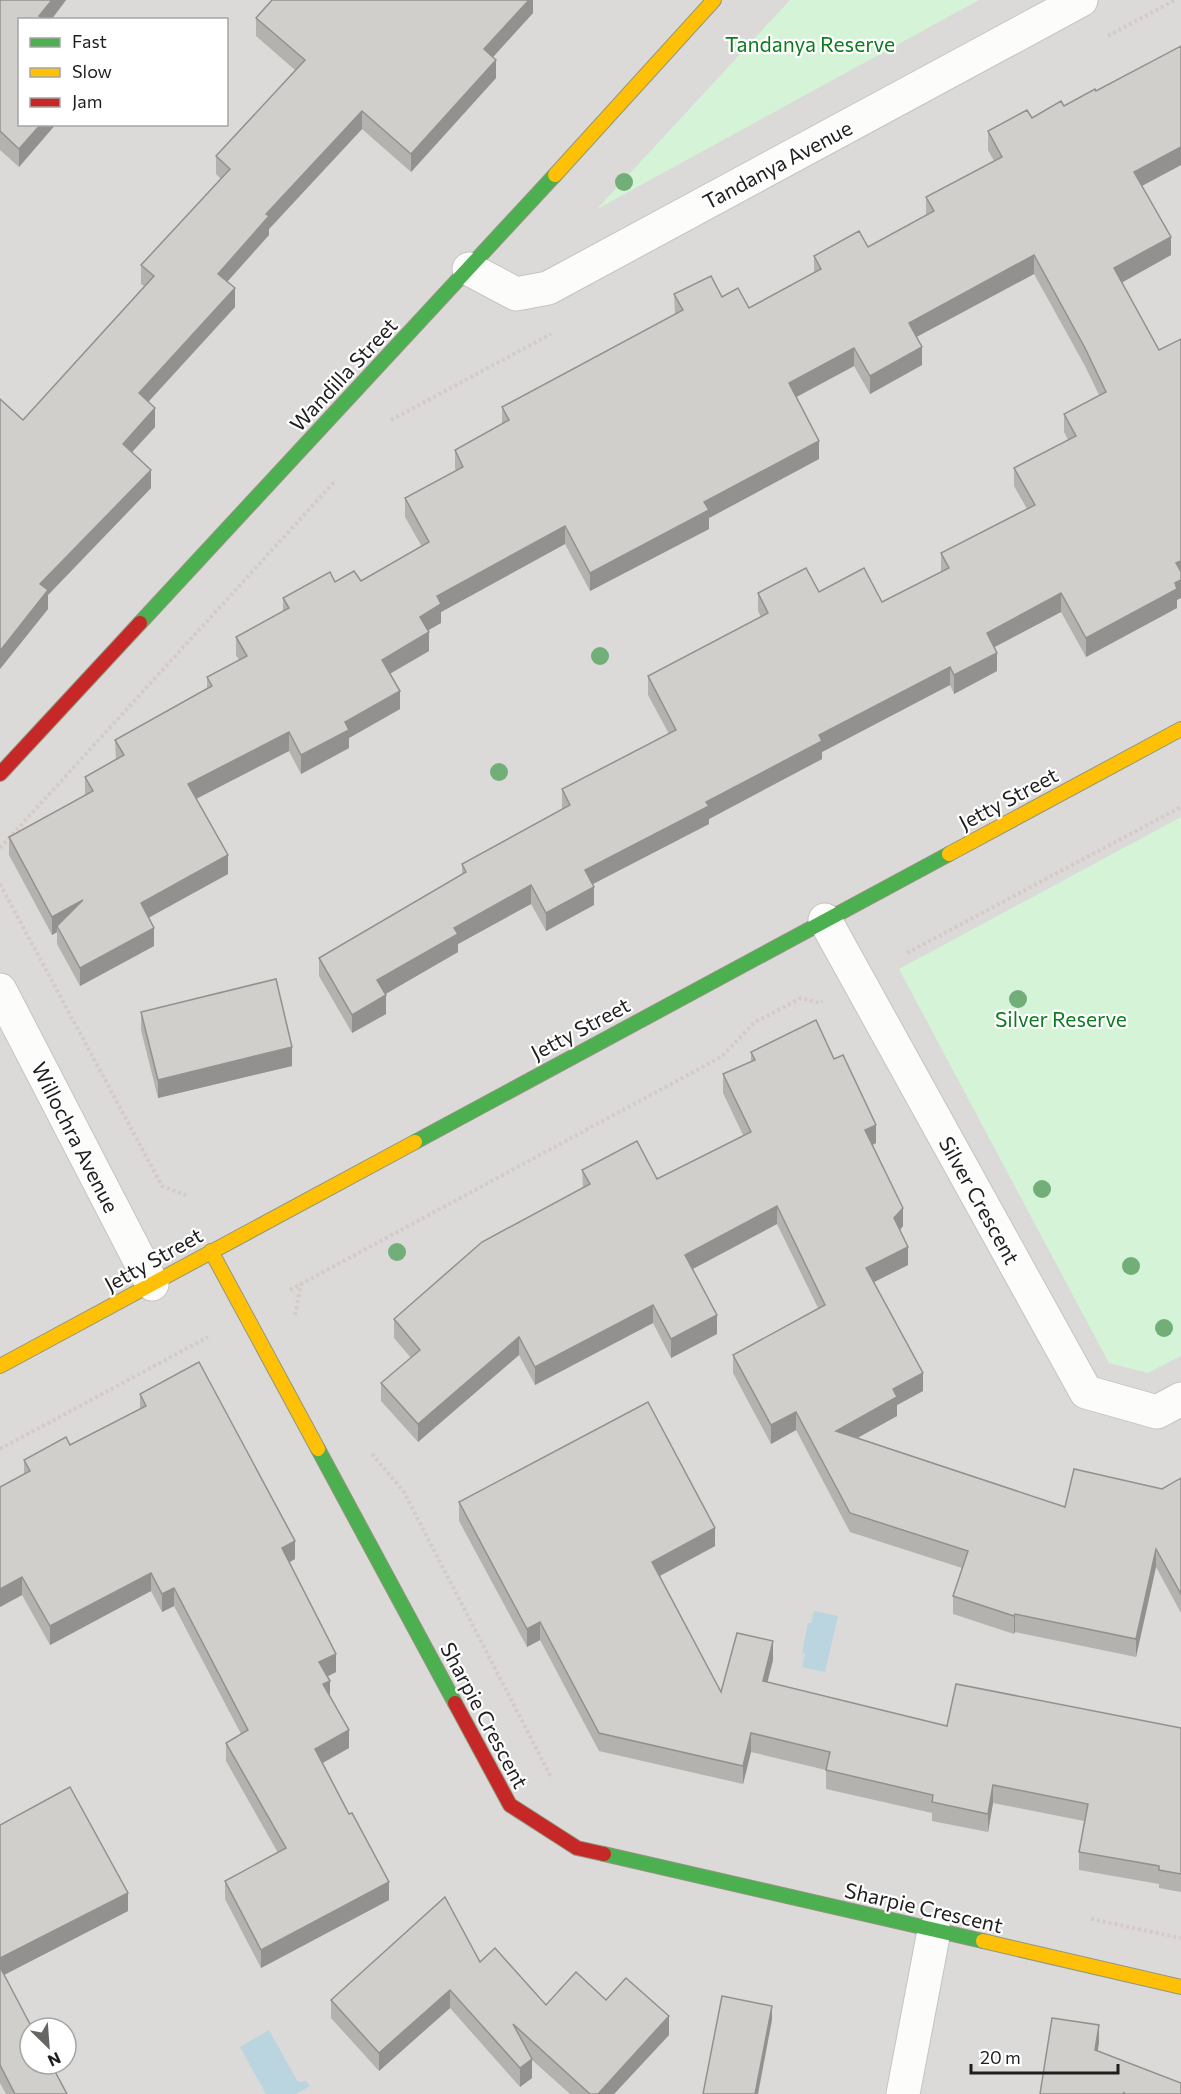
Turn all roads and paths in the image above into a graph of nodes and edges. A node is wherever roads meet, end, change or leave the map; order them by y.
1 (714, 0) edge
2 (1081, 0) edge
3 (1175, 0) edge
4 (1101, 40) dead end
5 (469, 268) junction
6 (551, 333) dead end
7 (384, 427) dead end
8 (336, 480) dead end
9 (1181, 729) edge
10 (0, 774) edge
11 (1181, 807) edge
12 (0, 848) edge
13 (0, 884) edge
14 (825, 920) junction
15 (907, 953) dead end
16 (0, 990) edge
17 (829, 998) dead end
18 (186, 1195) dead end
19 (211, 1251) junction
20 (152, 1284) junction
21 (301, 1284) junction
22 (290, 1290) dead end
23 (294, 1321) dead end
24 (215, 1333) dead end
25 (0, 1366) edge
26 (1181, 1399) edge
27 (0, 1449) edge
28 (369, 1451) dead end
29 (557, 1788) dead end
30 (1088, 1918) dead end
31 (934, 1931) junction
32 (1181, 1938) edge
33 (1181, 1987) edge
34 (903, 2094) edge

1 - 5 street, Wandilla Street
2 - 5 street, Tandanya Avenue
3 - 4 path
5 - 10 street, Wandilla Street
6 - 7 path
8 - 12 path
9 - 14 street, Jetty Street
11 - 15 path
13 - 18 path
14 - 19 street, Jetty Street
14 - 26 street, Silver Crescent
16 - 20 street, Willochra Avenue
17 - 21 path
19 - 20 street, Jetty Street
19 - 31 street, Sharpie Crescent
20 - 25 street, Jetty Street
21 - 22 path
21 - 23 path
24 - 27 path
28 - 29 path
30 - 32 path
31 - 33 street, Sharpie Crescent
31 - 34 street

